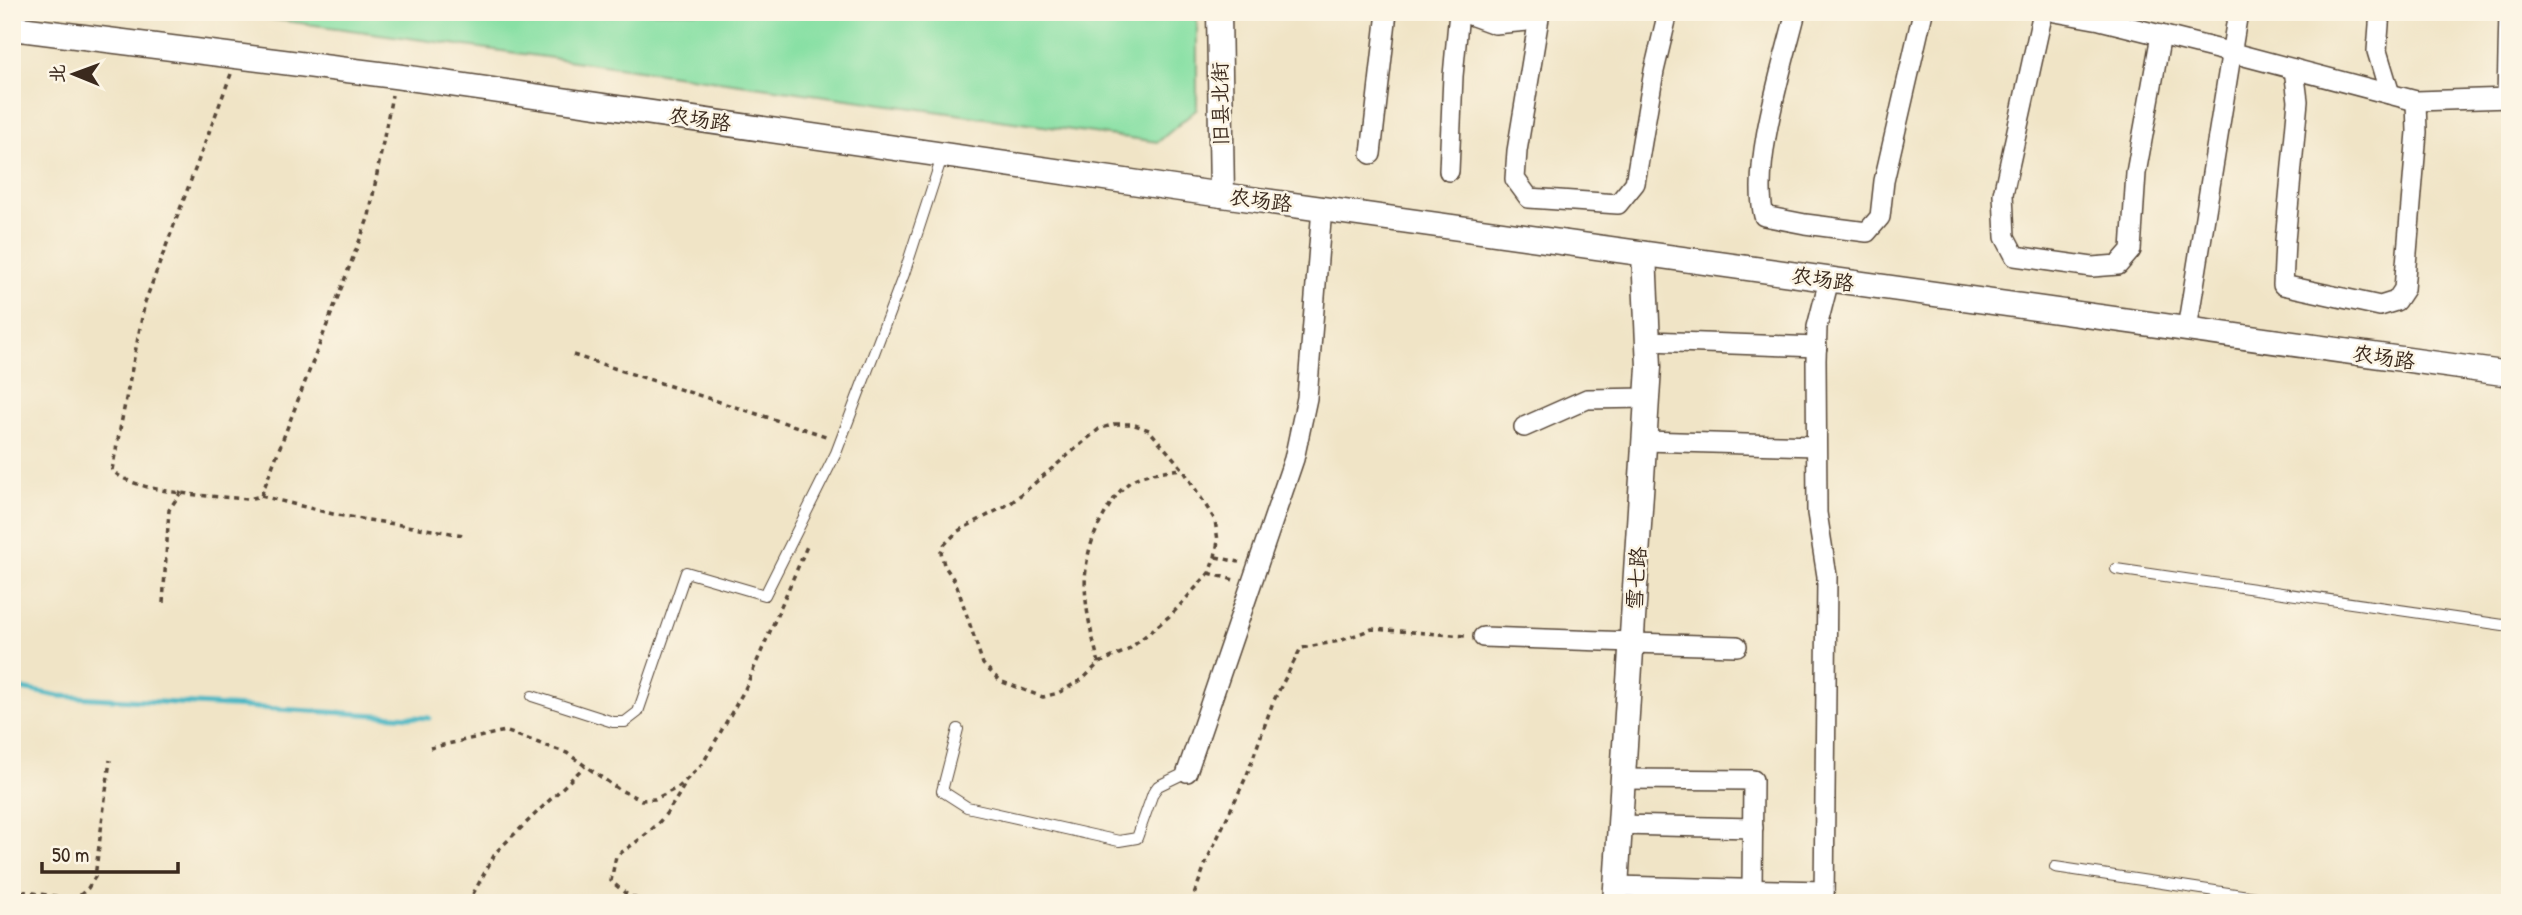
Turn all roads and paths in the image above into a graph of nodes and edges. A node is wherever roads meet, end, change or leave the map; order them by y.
1 (1219, 12) edge
2 (1387, 12) edge
3 (1461, 12) edge
4 (1668, 12) edge
5 (1796, 12) edge
6 (1923, 12) edge
7 (2043, 12) edge
8 (2055, 12) edge
9 (2238, 12) edge
10 (2380, 12) edge
11 (2508, 12) edge
12 (1539, 16) edge
13 (2101, 16) edge
14 (12, 28) edge
15 (2161, 35) junction
16 (2233, 53) junction
17 (238, 57) junction
18 (2294, 69) junction
19 (395, 76) junction
20 (2390, 94) junction
21 (2508, 98) edge
22 (2416, 101) junction
23 (944, 153) junction
24 (1371, 154) dead end
25 (1449, 171) dead end
26 (1222, 195) junction
27 (1322, 208) junction
28 (1644, 254) junction
29 (1829, 280) junction
30 (2187, 329) junction
31 (1648, 341) junction
32 (1816, 347) junction
33 (573, 355) dead end
34 (2510, 374) edge
35 (1647, 398) junction
36 (1524, 427) dead end
37 (841, 440) junction
38 (1645, 441) junction
39 (1816, 446) junction
40 (1182, 468) junction
41 (181, 492) junction
42 (261, 496) junction
43 (464, 535) dead end
44 (809, 542) dead end
45 (1215, 557) junction
46 (2116, 569) dead end
47 (1209, 573) junction
48 (1255, 575) junction
49 (163, 603) dead end
50 (2510, 626) edge
51 (1483, 637) joint
52 (1632, 642) junction
53 (1737, 646) dead end
54 (1099, 663) junction
55 (532, 696) dead end
56 (958, 729) dead end
57 (430, 748) dead end
58 (110, 760) dead end
59 (585, 766) junction
60 (1187, 772) joint
61 (688, 778) junction
62 (1623, 779) junction
63 (1620, 825) junction
64 (1753, 828) junction
65 (2055, 867) dead end
66 (1752, 889) junction
67 (12, 890) edge
68 (1616, 895) edge
69 (1824, 897) edge
70 (468, 903) edge
71 (645, 903) edge
72 (1191, 903) edge
73 (2295, 903) edge

1 - 26 street, 旧县北街
2 - 24 street
3 - 12 street
3 - 25 street
4 - 12 street
5 - 6 street
7 - 15 street
8 - 13 street
9 - 16 street
10 - 20 street
11 - 21 street
13 - 15 street
14 - 17 street, 农场路
15 - 16 street
16 - 18 street
16 - 30 street
17 - 19 street, 农场路
17 - 41 path
18 - 20 street
18 - 22 street
19 - 23 street, 农场路
19 - 42 path
20 - 22 street
21 - 22 street
23 - 26 street, 农场路
23 - 37 lane
26 - 27 street, 农场路
27 - 28 street, 农场路
27 - 48 street
28 - 29 street, 农场路
28 - 31 street, 雪七路
29 - 30 street, 农场路
29 - 32 street
30 - 34 street, 农场路
31 - 32 street
31 - 35 street, 雪七路
32 - 39 street
33 - 37 path
35 - 36 street
35 - 38 street, 雪七路
37 - 55 lane
38 - 39 street
38 - 52 street, 雪七路
39 - 69 street
40 - 45 path
40 - 54 path
40 - 54 path
41 - 42 path
41 - 49 path
42 - 43 path
44 - 61 path
45 - 47 path
45 - 48 path
46 - 50 lane
47 - 48 path
47 - 54 path
48 - 60 street
51 - 52 street
51 - 72 path
52 - 53 street
52 - 62 street, 雪七路
56 - 60 lane
57 - 59 path
58 - 67 path
59 - 61 path
59 - 70 path
61 - 71 path
62 - 63 street, 雪七路
62 - 64 street
63 - 64 street
63 - 68 street, 雪七路
64 - 66 street
65 - 73 lane
66 - 68 street
66 - 69 street

